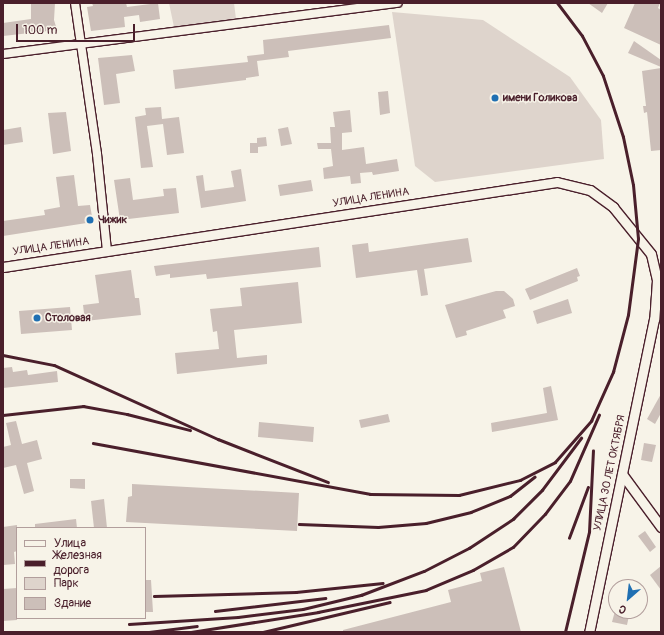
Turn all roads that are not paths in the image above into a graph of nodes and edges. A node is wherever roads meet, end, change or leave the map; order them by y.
1 (75, 3) edge
2 (398, 3) edge
3 (79, 43) junction
4 (3, 54) edge
5 (107, 251) junction
6 (3, 266) edge
7 (661, 310) edge
8 (654, 319) junction
9 (622, 474) junction
10 (661, 526) edge
11 (589, 632) edge

1 - 3 street
2 - 3 street
3 - 4 street
3 - 5 street
5 - 6 street, УЛИЦА ЛЕНИНА
5 - 8 street, УЛИЦА ЛЕНИНА
7 - 8 street
8 - 9 street, УЛИЦА 30 ЛЕТ ОКТЯБРЯ
9 - 10 street
9 - 11 street, УЛИЦА 30 ЛЕТ ОКТЯБРЯ

